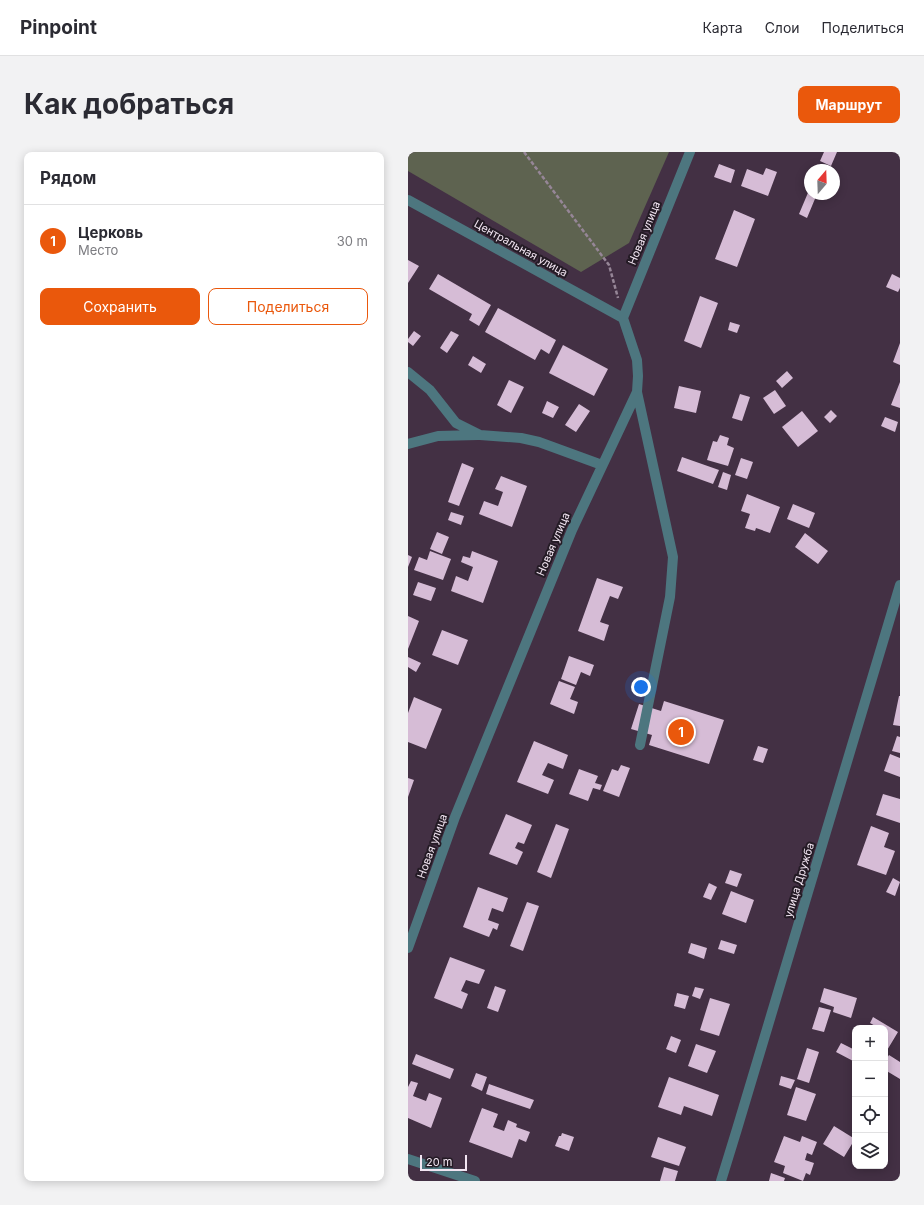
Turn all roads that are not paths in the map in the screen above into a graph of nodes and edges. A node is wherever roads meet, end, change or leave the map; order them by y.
1 (690, 152) edge
2 (408, 200) edge
3 (623, 318) junction
4 (408, 372) edge
5 (637, 392) junction
6 (480, 435) junction
7 (408, 444) edge
8 (602, 465) junction
9 (900, 586) edge
10 (640, 745) dead end
11 (408, 948) edge
12 (408, 1159) edge
13 (475, 1181) edge
14 (721, 1181) edge

1 - 3 street, Новая улица
2 - 3 street, Центральная улица
3 - 5 street, Новая улица
4 - 6 street
5 - 8 street, Новая улица
5 - 10 street
6 - 7 street
6 - 8 street
8 - 11 street, Новая улица
9 - 14 street, улица Дружба
12 - 13 street

